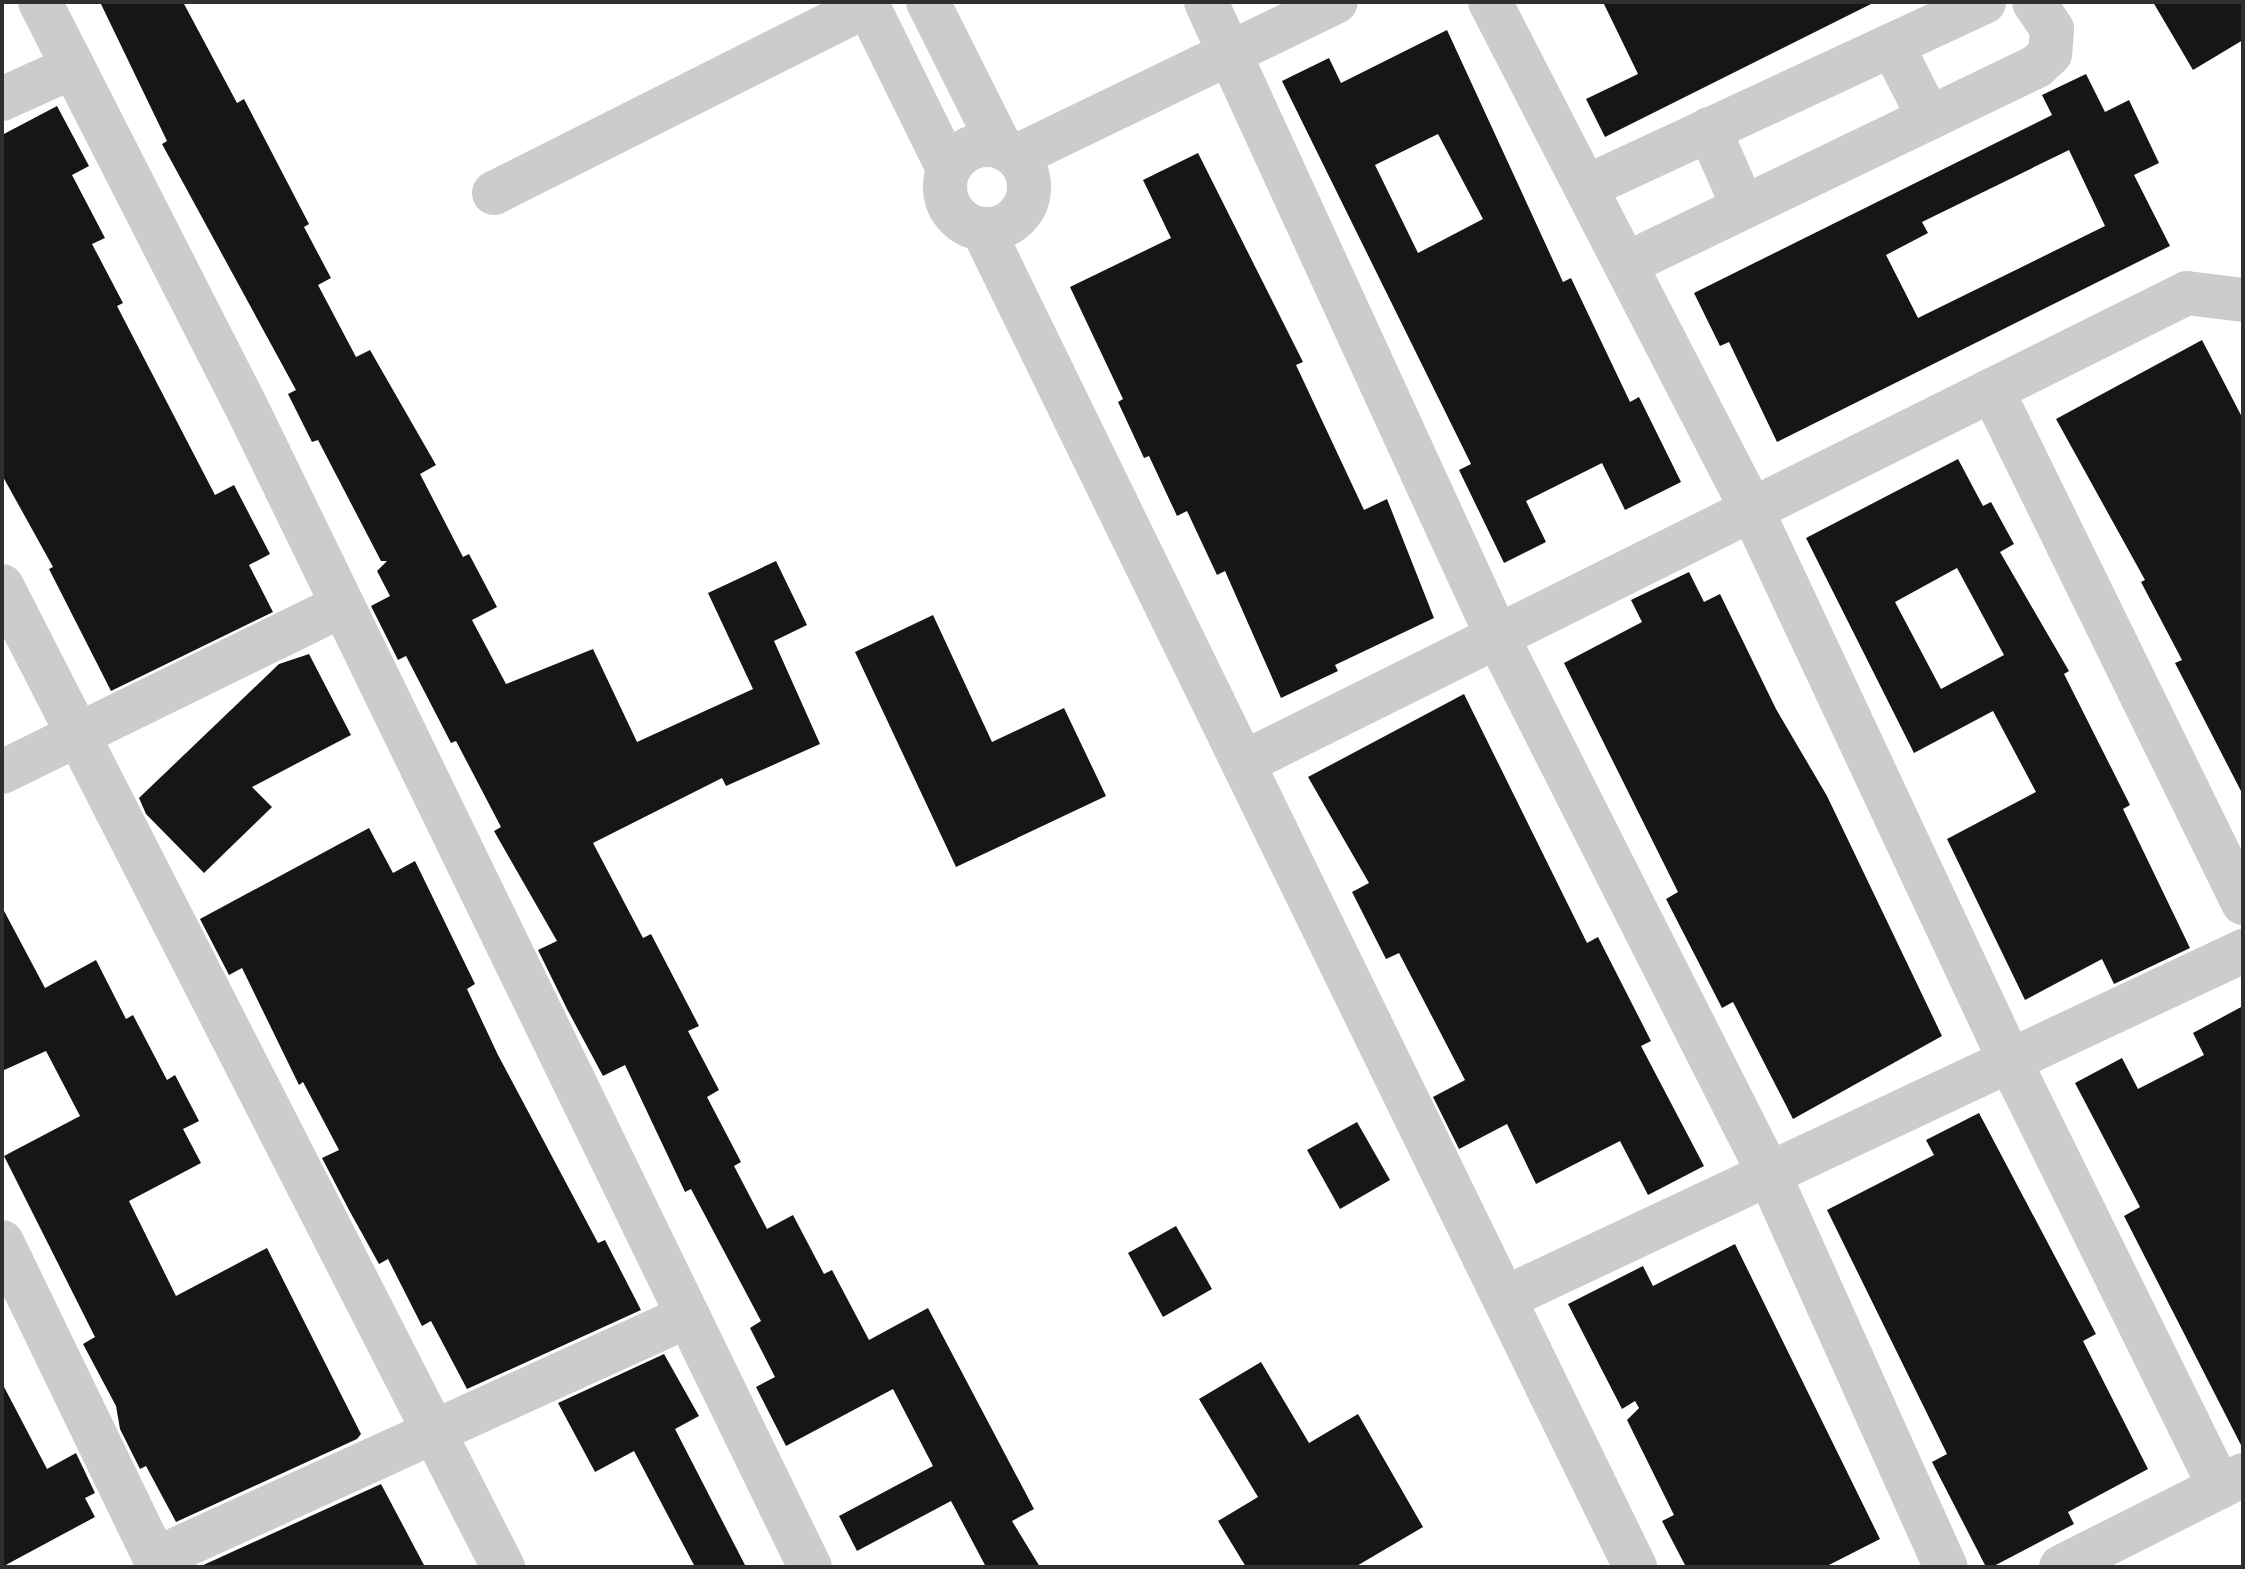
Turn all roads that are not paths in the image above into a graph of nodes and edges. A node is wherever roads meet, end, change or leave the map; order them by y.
1 (40, 2) edge
2 (928, 2) edge
3 (1206, 2) edge
4 (1336, 2) edge
5 (1490, 2) edge
6 (1984, 2) edge
7 (2034, 2) edge
8 (867, 4) edge
9 (1892, 45) junction
10 (1231, 54) junction
11 (73, 67) junction
12 (2, 99) edge
13 (1929, 118) junction
14 (1709, 129) junction
15 (1008, 151) junction
16 (948, 169) junction
17 (1586, 187) junction
18 (494, 193) dead end
19 (1743, 207) junction
20 (983, 230) junction
21 (1626, 264) junction
22 (2243, 300) edge
23 (1992, 390) junction
24 (1752, 510) junction
25 (2, 586) edge
26 (341, 606) junction
27 (1497, 636) junction
28 (76, 735) junction
29 (1245, 762) junction
30 (2, 772) edge
31 (2243, 903) edge
32 (2243, 951) edge
33 (2010, 1061) junction
34 (1769, 1174) junction
35 (2, 1242) edge
36 (1505, 1298) junction
37 (688, 1316) junction
38 (439, 1433) junction
39 (2232, 1481) edge
40 (157, 1563) edge
41 (503, 1567) edge
42 (810, 1567) edge
43 (1635, 1567) edge
44 (1946, 1567) edge
45 (2061, 1567) edge

1 - 11 street
2 - 15 street
3 - 10 street
4 - 10 street
5 - 17 street
6 - 9 street
7 - 13 street
8 - 16 street
8 - 18 street
9 - 13 street
9 - 14 street
10 - 15 street
10 - 27 street
11 - 12 street
11 - 26 street
13 - 19 street
14 - 17 street
14 - 19 street
15 - 16 street
15 - 20 street
16 - 20 street
17 - 21 street
19 - 21 street
20 - 29 street
21 - 24 street
22 - 23 street
23 - 24 street
23 - 31 street
24 - 27 street
24 - 33 street
25 - 28 street
26 - 28 street
26 - 37 street
27 - 29 street
27 - 34 street
28 - 30 street
28 - 38 street
29 - 36 street
32 - 33 street
33 - 34 street
33 - 39 street
34 - 36 street
34 - 44 street
35 - 40 street
36 - 43 street
37 - 38 street
37 - 42 street
38 - 40 street
38 - 41 street
39 - 45 street

